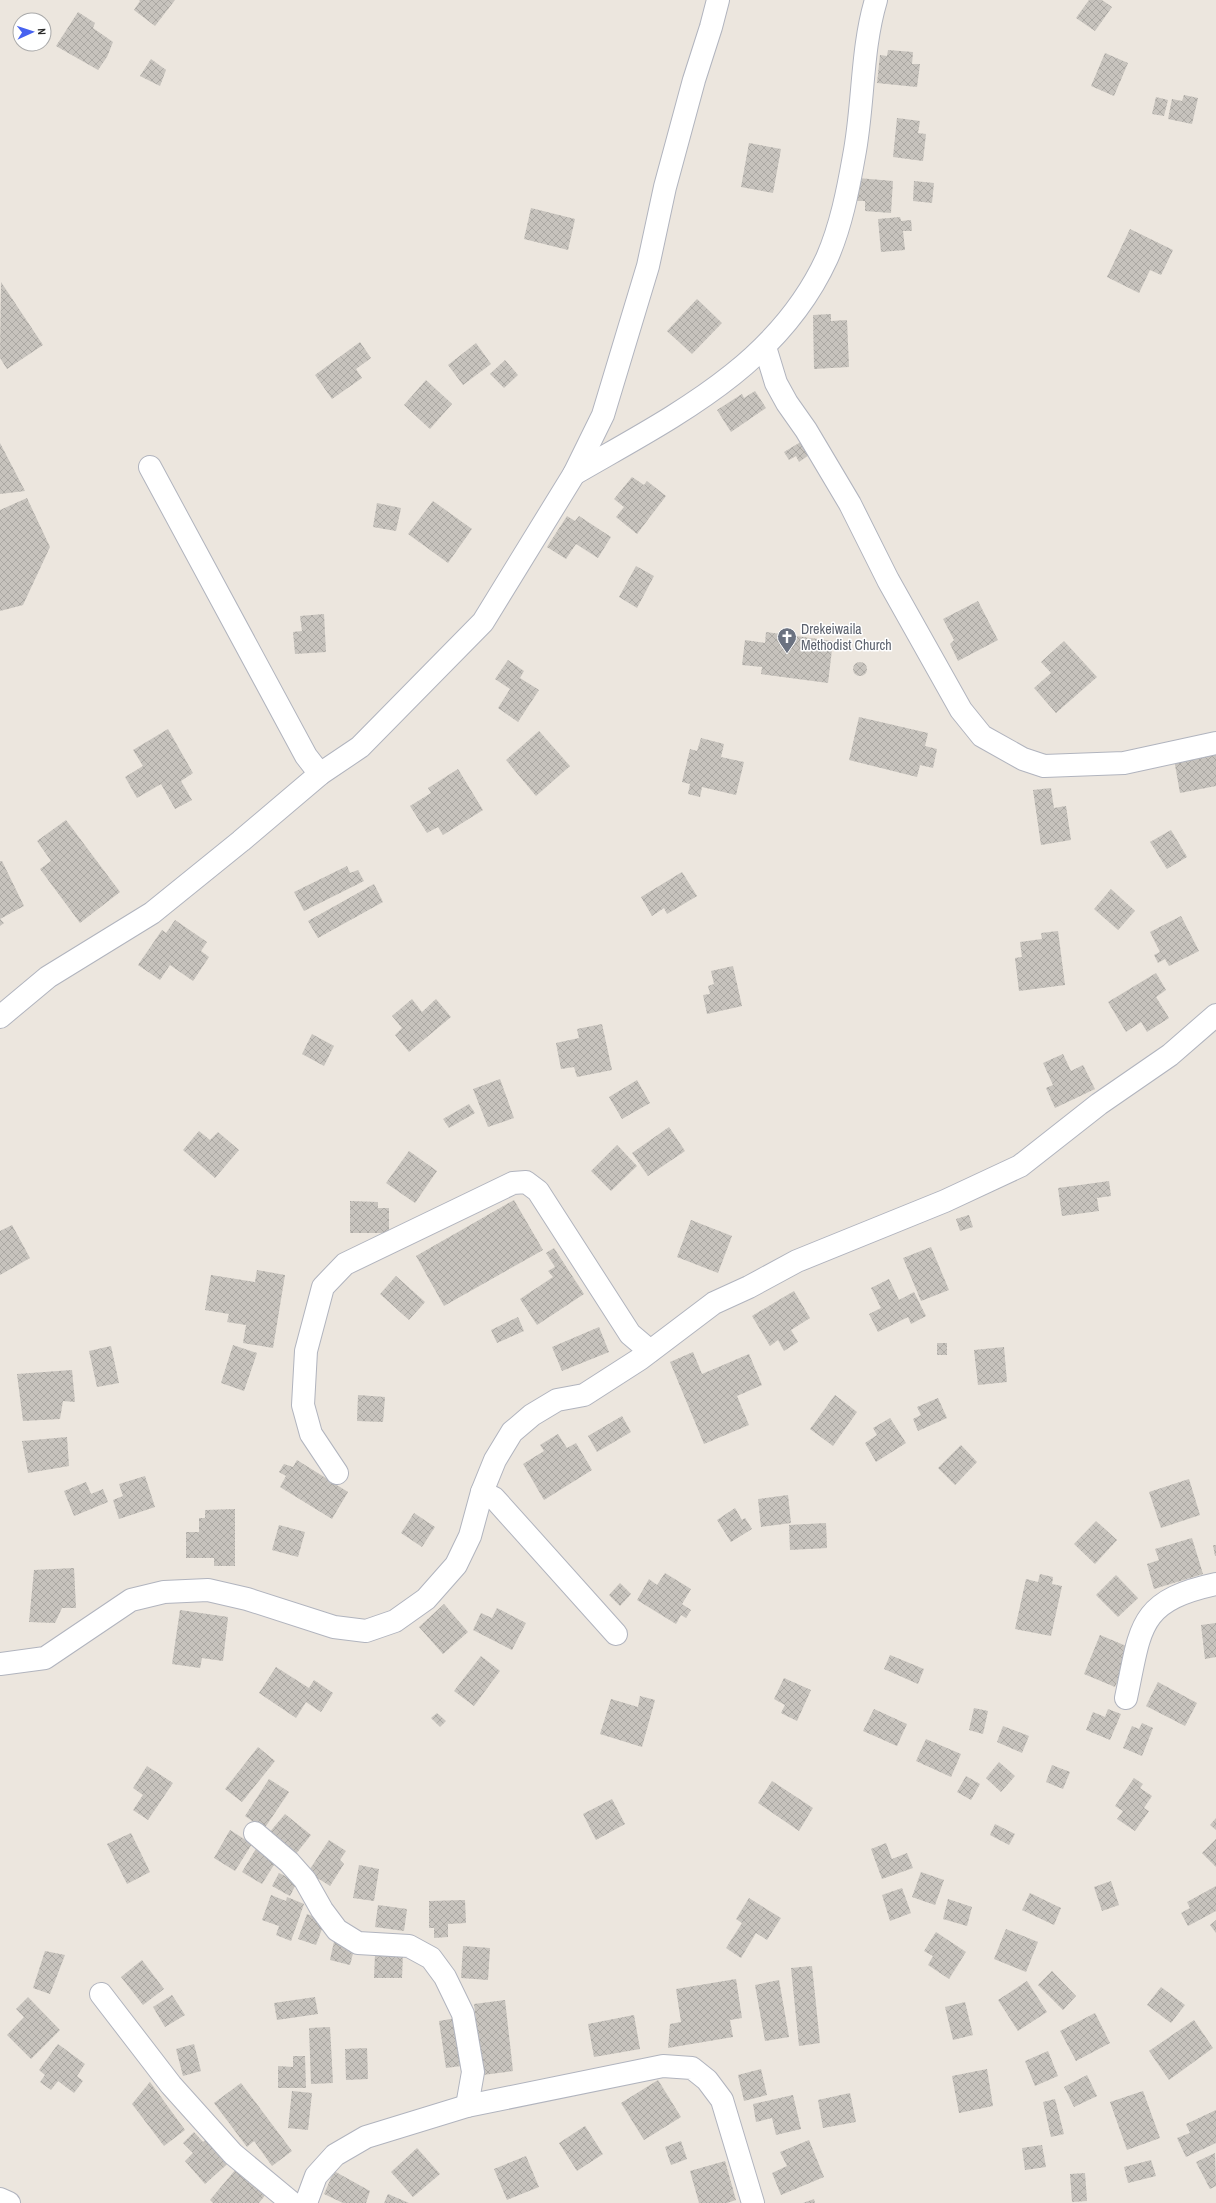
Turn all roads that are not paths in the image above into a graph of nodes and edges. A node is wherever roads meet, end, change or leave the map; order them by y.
1 (718, 0) edge
2 (876, 0) edge
3 (765, 347) junction
4 (150, 467) dead end
5 (574, 474) junction
6 (1216, 743) edge
7 (320, 774) junction
8 (1, 1014) edge
9 (1216, 1015) edge
10 (650, 1351) junction
11 (336, 1473) dead end
12 (482, 1492) junction
13 (1216, 1584) edge
14 (616, 1634) dead end
15 (0, 1664) edge
16 (1126, 1698) dead end
17 (255, 1833) dead end
18 (101, 1994) dead end
19 (467, 2106) junction
20 (0, 2199) edge
21 (9, 2203) edge
22 (292, 2203) edge
23 (306, 2203) edge
24 (753, 2203) edge

1 - 5 street
2 - 3 street
3 - 5 street
3 - 6 street
4 - 7 street
5 - 7 street
7 - 8 street
9 - 10 street
10 - 11 street
10 - 12 street
12 - 14 street
12 - 15 street
13 - 16 street
17 - 19 street
18 - 22 street
19 - 23 street
19 - 24 street
20 - 21 street

